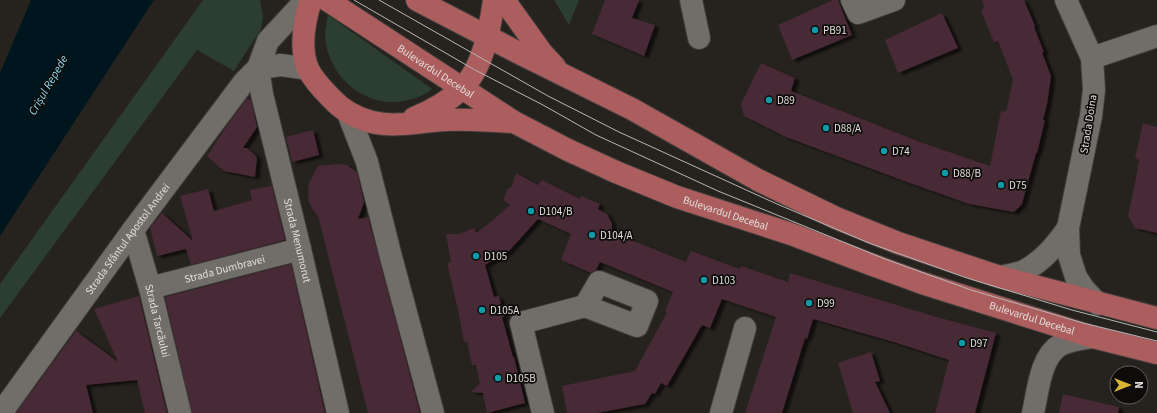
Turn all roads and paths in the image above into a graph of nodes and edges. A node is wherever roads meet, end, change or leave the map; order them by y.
1 (306, 0) edge
2 (311, 0) edge
3 (327, 0) edge
4 (417, 0) edge
5 (494, 0) edge
6 (504, 0) edge
7 (691, 0) edge
8 (852, 0) edge
9 (894, 0) edge
10 (1066, 0) edge
11 (488, 36) junction
12 (1157, 36) edge
13 (699, 38) dead end
14 (1092, 58) junction
15 (258, 68) junction
16 (308, 69) junction
17 (561, 74) junction
18 (462, 88) junction
19 (348, 113) junction
20 (514, 122) junction
21 (402, 124) junction
22 (1068, 228) junction
23 (133, 230) junction
24 (300, 249) junction
25 (1000, 277) junction
26 (150, 288) junction
27 (1098, 304) junction
28 (585, 306) dead end
29 (1157, 318) edge
30 (745, 328) dead end
31 (1093, 337) junction
32 (1157, 353) edge
33 (1, 413) edge
34 (180, 413) edge
35 (338, 413) edge
36 (433, 413) edge
37 (543, 413) edge
38 (721, 413) edge
39 (1033, 413) edge

1 - 15 street, Strada Sfântul Apostol Andrei
2 - 16 main road
3 - 18 main road, Bulevardul Decebal
4 - 11 main road
5 - 11 main road
6 - 17 main road
7 - 13 street
8 - 9 street
10 - 14 street, Strada Doina
11 - 17 main road
11 - 18 main road
12 - 14 street
14 - 22 street, Strada Doina
15 - 16 street
15 - 23 street, Strada Sfântul Apostol Andrei
15 - 24 street, Strada Menumorut
16 - 19 main road
17 - 25 main road
18 - 20 main road, Bulevardul Decebal
18 - 21 main road
19 - 21 main road
19 - 36 street
20 - 21 main road
20 - 31 main road, Bulevardul Decebal
22 - 25 street
22 - 27 street
23 - 26 street, Strada Tarcăului
23 - 33 street, Strada Sfântul Apostol Andrei
24 - 26 street, Strada Dumbravei
24 - 35 street, Strada Menumorut
25 - 27 main road
26 - 34 street, Strada Tarcăului
27 - 29 main road
28 - 37 street
30 - 38 street
31 - 32 main road, Bulevardul Decebal
31 - 39 street

